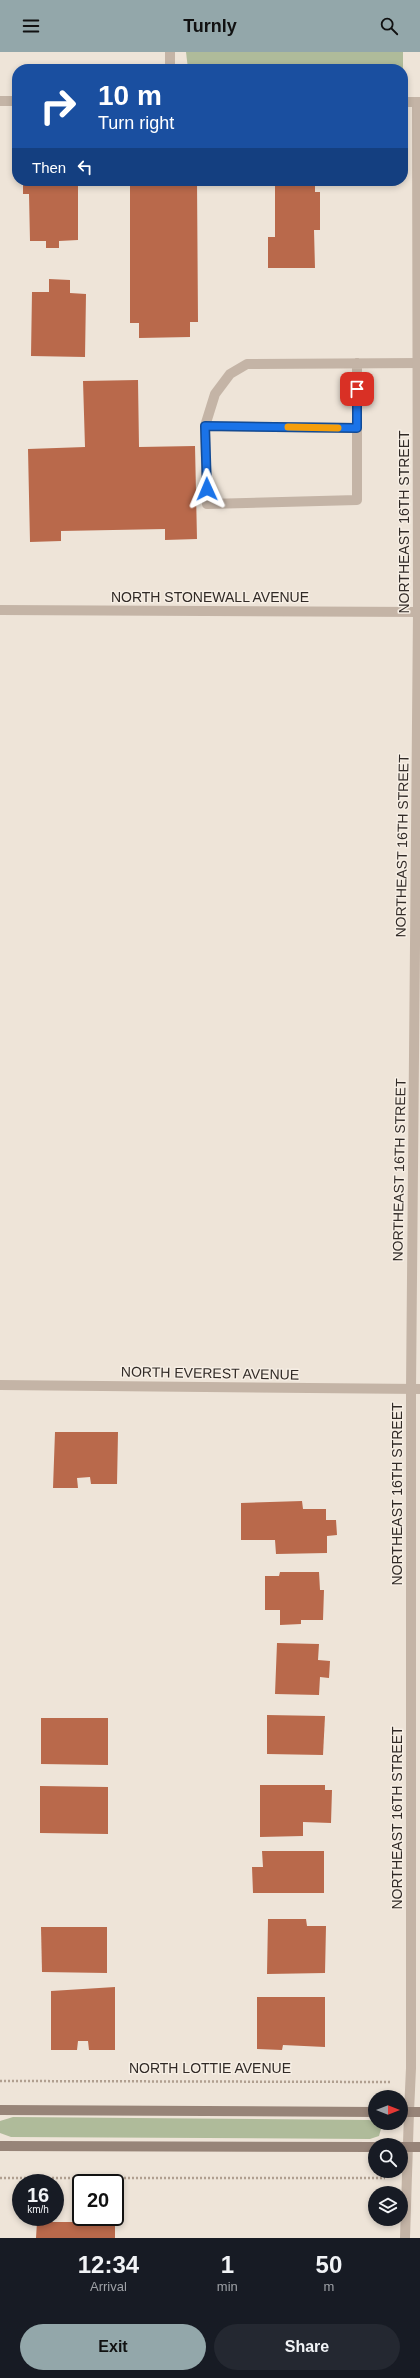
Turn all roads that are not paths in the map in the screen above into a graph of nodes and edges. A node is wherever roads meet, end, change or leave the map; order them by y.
1 (170, 52) edge
2 (170, 64) edge
3 (0, 101) edge
4 (12, 101) edge
5 (408, 102) edge
6 (419, 102) edge
7 (419, 215) edge
8 (357, 363) junction
9 (419, 363) edge
10 (205, 426) junction
11 (357, 428) junction
12 (0, 610) edge
13 (419, 612) edge
14 (0, 1385) edge
15 (416, 1389) edge
16 (408, 2095) edge
17 (0, 2110) edge
18 (368, 2112) edge
19 (408, 2112) edge
20 (420, 2112) edge
21 (0, 2146) edge
22 (368, 2147) edge
23 (408, 2147) edge
24 (420, 2147) edge
25 (406, 2178) edge
26 (405, 2238) edge

1 - 2 street
3 - 4 street
5 - 6 street
6 - 7 street, NORTHEAST 16TH STREET
7 - 9 street, NORTHEAST 16TH STREET
8 - 9 street
8 - 10 street
8 - 11 street
9 - 13 street, NORTHEAST 16TH STREET
10 - 11 street
10 - 11 street
12 - 13 street, NORTH STONEWALL AVENUE
13 - 15 street, NORTHEAST 16TH STREET
14 - 15 street, NORTH EVEREST AVENUE
15 - 16 street, NORTHEAST 16TH STREET
17 - 18 main road
19 - 20 main road
21 - 22 main road
23 - 24 main road
25 - 26 street, NORTHEAST 16TH STREET

